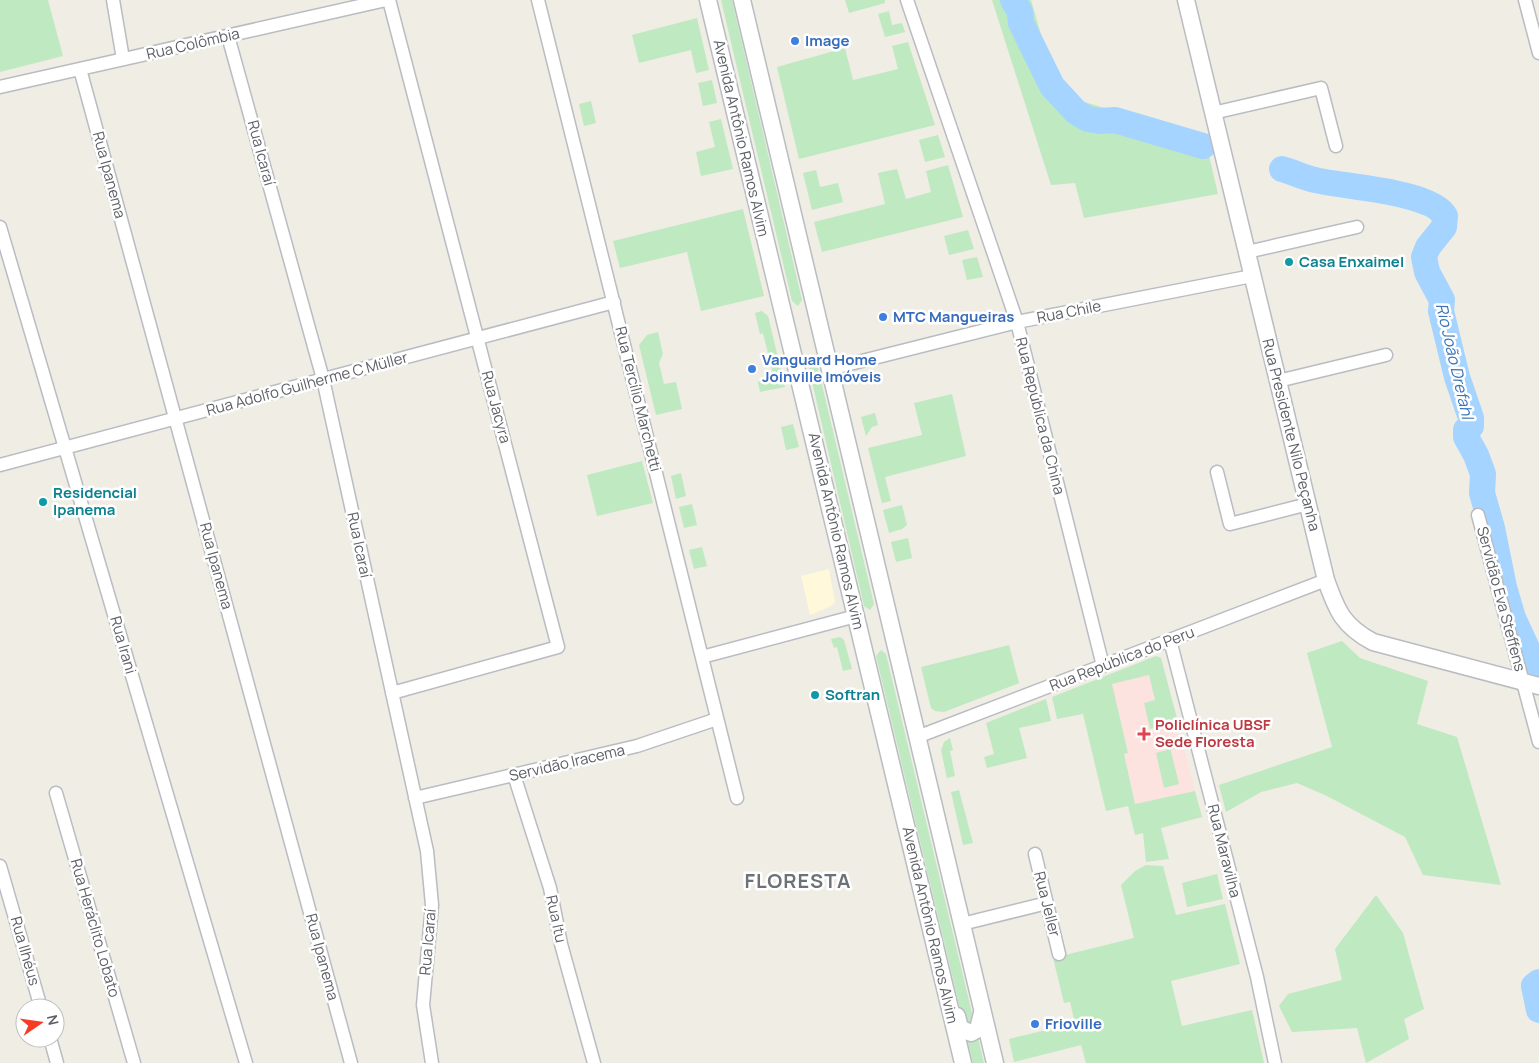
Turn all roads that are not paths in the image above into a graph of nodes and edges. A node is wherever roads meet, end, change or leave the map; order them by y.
1 (113, 0) edge
2 (387, 0) edge
3 (538, 0) edge
4 (708, 0) edge
5 (742, 0) edge
6 (907, 0) edge
7 (1186, 0) edge
8 (1525, 0) edge
9 (228, 36) junction
10 (1539, 53) edge
11 (123, 60) junction
12 (80, 69) junction
13 (0, 88) edge
14 (1213, 113) junction
15 (1336, 146) dead end
16 (0, 227) edge
17 (1357, 227) dead end
18 (1247, 252) junction
19 (1252, 276) junction
20 (614, 302) junction
21 (1017, 322) junction
22 (478, 338) junction
23 (1386, 355) dead end
24 (830, 369) junction
25 (323, 379) junction
26 (1278, 381) junction
27 (176, 419) junction
28 (65, 448) junction
29 (0, 466) edge
30 (1217, 472) dead end
31 (1308, 504) junction
32 (1478, 515) dead end
33 (1326, 580) junction
34 (856, 616) junction
35 (1170, 640) junction
36 (702, 657) junction
37 (1103, 666) junction
38 (1533, 685) edge
39 (392, 693) junction
40 (717, 719) junction
41 (918, 737) junction
42 (1539, 742) edge
43 (514, 775) junction
44 (56, 793) dead end
45 (415, 798) junction
46 (737, 798) dead end
47 (1035, 854) dead end
48 (0, 866) edge
49 (1047, 903) junction
50 (962, 924) junction
51 (1060, 954) dead end
52 (942, 978) junction
53 (38, 998) edge
54 (982, 1010) junction
55 (53, 1048) edge
56 (57, 1063) edge
57 (134, 1063) edge
58 (246, 1063) edge
59 (351, 1063) edge
60 (432, 1063) edge
61 (594, 1063) edge
62 (963, 1063) edge
63 (995, 1063) edge
64 (1275, 1063) edge

1 - 11 street
2 - 9 street, Rua Colômbia
2 - 22 street, Rua Jacyra
3 - 20 street, Rua Tercílio Marchetti
4 - 34 street, Avenida Antônio Ramos Alvim
5 - 24 street, Avenida Antônio Ramos Alvim
6 - 21 street, Rua República da China
7 - 14 street, Rua Presidente Nilo Peçanha
8 - 10 street
9 - 11 street, Rua Colômbia
9 - 25 street, Rua Icaraí
11 - 12 street, Rua Colômbia
12 - 13 street, Rua Colômbia
12 - 27 street, Rua Ipanema
14 - 15 street
14 - 18 street, Rua Presidente Nilo Peçanha
16 - 28 street, Rua Irani
17 - 18 street
18 - 19 street, Rua Presidente Nilo Peçanha
19 - 21 street, Rua Chile
19 - 26 street, Rua Presidente Nilo Peçanha
20 - 22 street, Rua Adolfo Guilherme C Müller
20 - 36 street, Rua Tercílio Marchetti
21 - 24 street, Rua Chile
21 - 37 street, Rua República da China
22 - 25 street, Rua Adolfo Guilherme C Müller
22 - 39 street, Rua Jacyra
23 - 26 street
24 - 41 street, Avenida Antônio Ramos Alvim
25 - 27 street, Rua Adolfo Guilherme C Müller
25 - 39 street, Rua Icaraí
26 - 31 street, Rua Presidente Nilo Peçanha
27 - 28 street, Rua Adolfo Guilherme C Müller
27 - 59 street, Rua Ipanema
28 - 29 street, Rua Adolfo Guilherme C Müller
28 - 58 street, Rua Irani
30 - 31 street
31 - 33 street, Rua Presidente Nilo Peçanha
32 - 38 street, Servidão Eva Steffens
33 - 35 street, Rua República do Peru
33 - 38 street, Rua Presidente Nilo Peçanha
34 - 36 street
34 - 52 street, Avenida Antônio Ramos Alvim
35 - 37 street, Rua República do Peru
35 - 64 street, Rua Maravilha
36 - 40 street, Rua Tercílio Marchetti
37 - 41 street, Rua República do Peru
38 - 42 street
39 - 45 street, Rua Icaraí
40 - 43 street, Servidão Iracema
40 - 46 street, Rua Tercílio Marchetti
41 - 50 street, Avenida Antônio Ramos Alvim
43 - 45 street, Servidão Iracema
43 - 61 street, Rua Itu
44 - 57 street, Rua Heráclito Lobato
45 - 60 street, Rua Icaraí
47 - 49 street, Rua Jeller
48 - 53 street, Rua Ilhéus
49 - 50 street
49 - 51 street, Rua Jeller
50 - 54 street, Avenida Antônio Ramos Alvim
52 - 54 street
52 - 62 street, Avenida Antônio Ramos Alvim
54 - 63 street, Avenida Antônio Ramos Alvim
55 - 56 street

